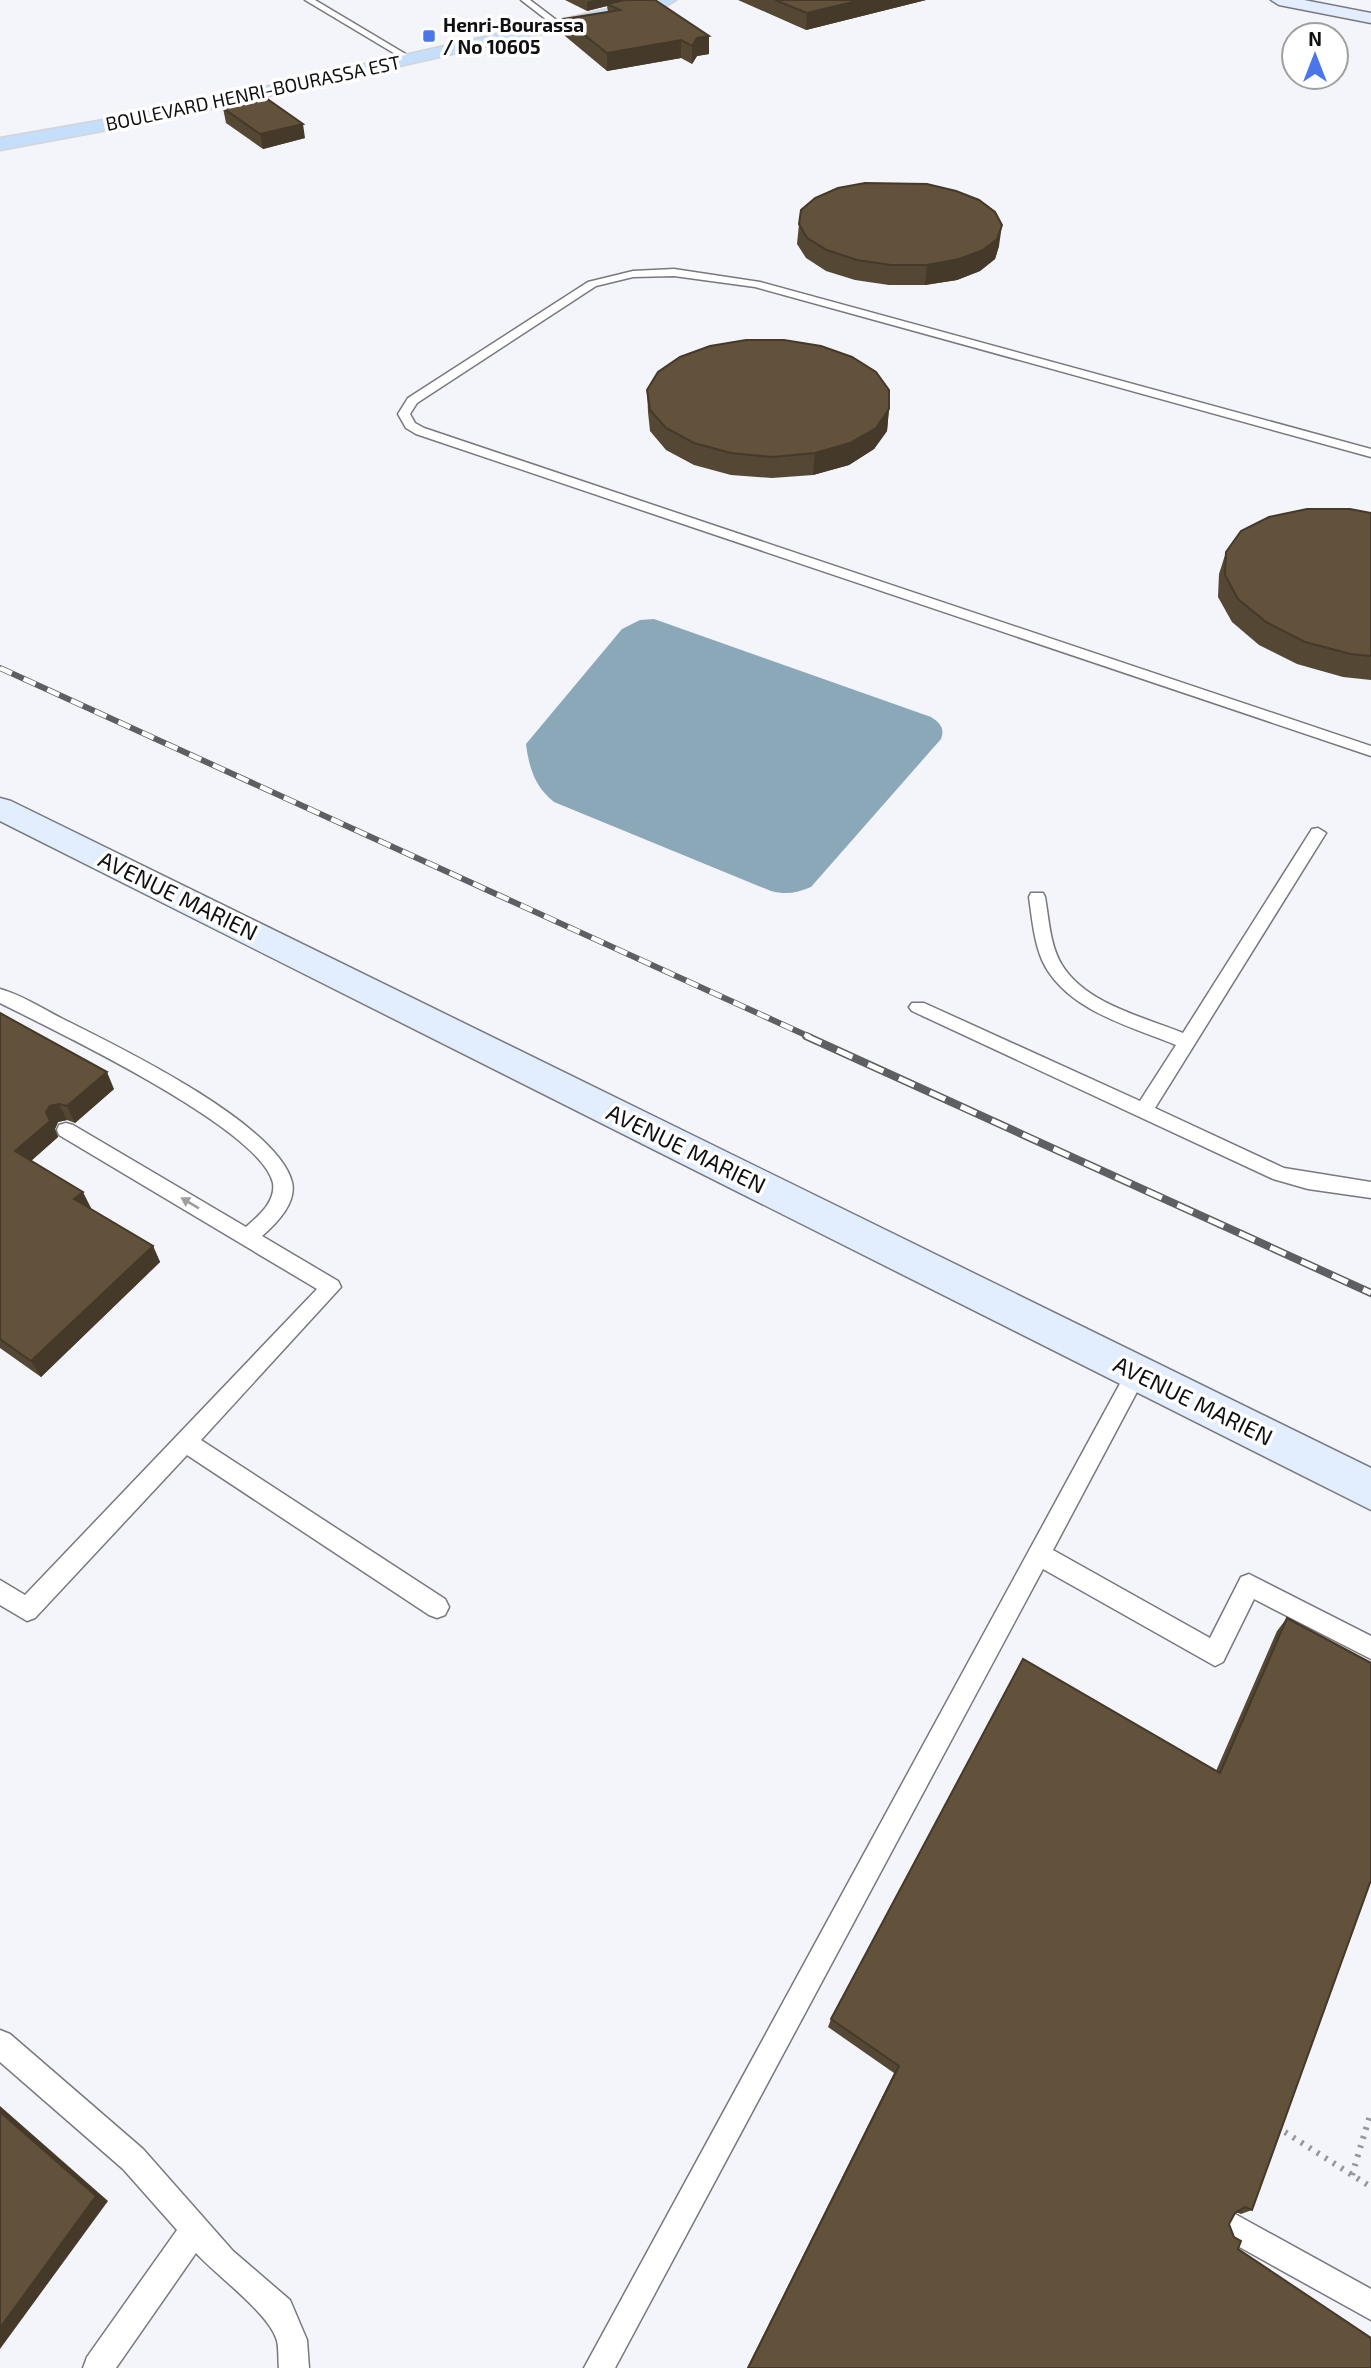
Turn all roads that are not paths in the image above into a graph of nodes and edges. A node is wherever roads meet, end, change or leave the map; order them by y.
1 (309, 0) edge
2 (614, 0) edge
3 (668, 0) edge
4 (1279, 0) edge
5 (527, 1) edge
6 (549, 13) edge
7 (1371, 18) edge
8 (391, 48) junction
9 (410, 59) junction
10 (155, 101) junction
11 (77, 111) dead end
12 (172, 113) junction
13 (0, 130) edge
14 (0, 144) edge
15 (0, 153) edge
16 (1371, 453) edge
17 (1371, 751) edge
18 (0, 808) edge
19 (1318, 833) dead end
20 (1037, 897) dead end
21 (0, 995) edge
22 (918, 1007) dead end
23 (1188, 1042) junction
24 (1144, 1111) junction
25 (66, 1130) edge
26 (1371, 1190) edge
27 (248, 1238) junction
28 (1136, 1373) junction
29 (185, 1442) junction
30 (1371, 1490) edge
31 (1039, 1554) junction
32 (0, 1591) edge
33 (437, 1607) dead end
34 (1371, 1648) edge
35 (0, 2044) edge
36 (195, 2229) junction
37 (1235, 2229) edge
38 (1371, 2305) edge
39 (599, 2367) edge
40 (98, 2368) edge
41 (294, 2368) edge

1 - 8 lane
2 - 6 main road, BOULEVARD HENRI-BOURASSA EST
3 - 6 main road, BOULEVARD HENRI-BOURASSA EST
4 - 7 street
5 - 6 lane
5 - 6 lane
6 - 8 main road, BOULEVARD HENRI-BOURASSA EST
6 - 9 main road, BOULEVARD HENRI-BOURASSA EST
8 - 9 lane
8 - 10 main road, BOULEVARD HENRI-BOURASSA EST
9 - 12 main road, BOULEVARD HENRI-BOURASSA EST
10 - 11 main road
10 - 13 main road, BOULEVARD HENRI-BOURASSA EST
12 - 14 main road, BOULEVARD HENRI-BOURASSA EST
12 - 15 main road
16 - 17 lane
18 - 28 street, AVENUE MARIEN
19 - 23 lane
20 - 23 lane
21 - 27 lane
22 - 24 lane
23 - 24 lane
24 - 26 lane
27 -> 25 lane
27 - 29 lane
28 - 30 street, AVENUE MARIEN
28 - 31 lane
29 - 32 lane
29 - 33 lane
31 - 34 lane
31 - 39 lane
35 - 36 lane
36 - 40 lane
36 - 41 lane
37 - 38 lane

